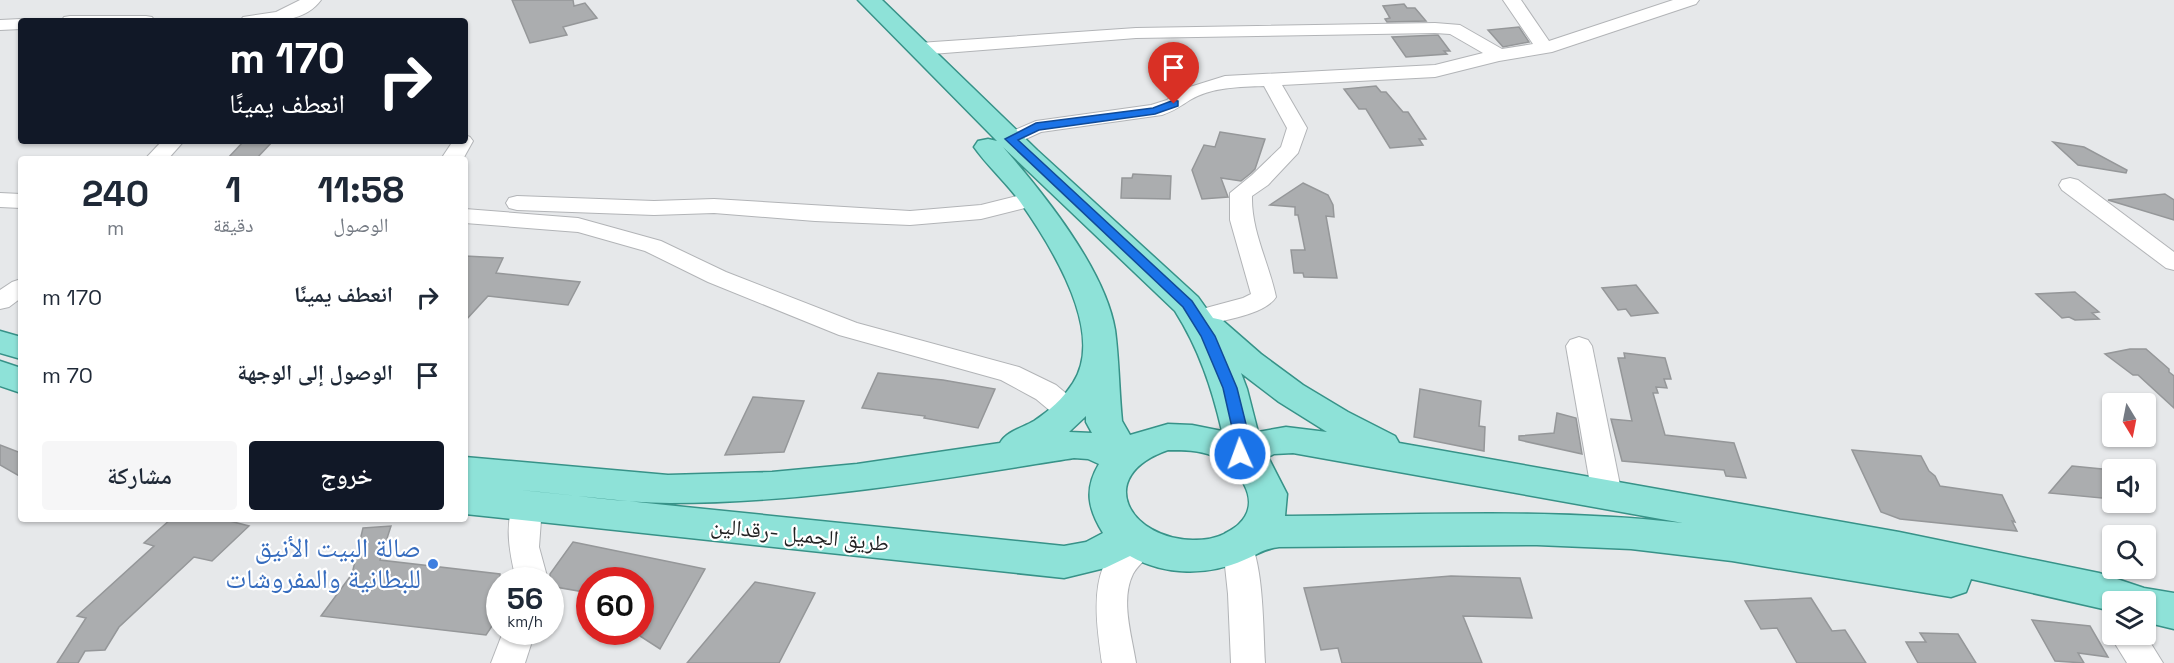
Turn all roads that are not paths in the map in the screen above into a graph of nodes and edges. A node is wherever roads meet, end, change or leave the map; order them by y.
1 (312, 0) edge
2 (848, 0) edge
3 (869, 0) edge
4 (1512, 0) edge
5 (1690, 0) edge
6 (280, 18) edge
7 (18, 24) edge
8 (0, 25) edge
9 (1545, 48) junction
10 (919, 49) junction
11 (1498, 55) junction
12 (1270, 80) junction
13 (171, 144) edge
14 (1014, 153) junction
15 (159, 156) edge
16 (2070, 185) dead end
17 (1033, 199) junction
18 (0, 200) edge
19 (18, 201) edge
20 (468, 201) edge
21 (468, 216) edge
22 (2174, 263) edge
23 (18, 289) edge
24 (0, 302) edge
25 (1194, 311) junction
26 (0, 342) edge
27 (1579, 346) dead end
28 (18, 347) edge
29 (1102, 358) junction
30 (0, 374) edge
31 (18, 380) edge
32 (1070, 412) junction
33 (1126, 456) junction
34 (1242, 456) junction
35 (1411, 459) junction
36 (971, 460) junction
37 (468, 471) edge
38 (1606, 495) junction
39 (468, 500) edge
40 (528, 506) junction
41 (1135, 540) junction
42 (1246, 541) junction
43 (529, 567) edge
44 (2102, 601) edge
45 (2102, 604) edge
46 (514, 645) edge
47 (2141, 645) edge
48 (508, 663) edge
49 (1119, 663) edge
50 (1248, 663) edge
51 (2146, 663) edge

1 - 6 street
2 - 14 main road
3 - 10 main road
4 - 9 street
5 - 9 street
7 - 8 street
9 - 11 street
10 - 11 street
10 - 14 main road
11 - 12 street
12 - 14 street
12 - 25 street
13 - 15 street
14 - 17 main road
14 - 25 main road
16 - 22 street
17 - 20 street
17 - 29 main road
18 - 19 street
21 - 32 street
23 - 24 street
25 - 34 main road
25 - 35 main road
26 - 28 main road
27 - 38 street
29 - 32 main road
29 - 33 main road
30 - 31 main road
32 - 36 main road
33 - 34 main road
33 - 36 main road, طريق الجميل -رقدالين
33 - 41 main road
34 - 35 main road
34 - 42 main road
35 - 38 main road
36 - 37 main road, طريق الجميل -رقدالين
38 - 44 main road
39 - 40 main road, طريق الجميل -رقدالين
40 - 41 main road, طريق الجميل -رقدالين
40 - 43 street
41 - 42 main road
41 - 49 street
42 - 45 main road
42 - 50 street
46 - 48 street
47 - 51 street

